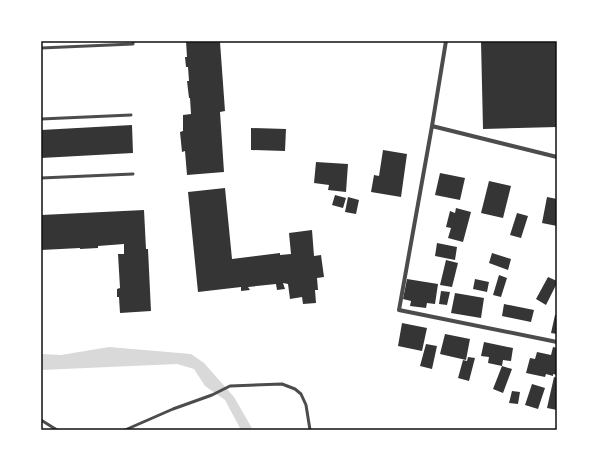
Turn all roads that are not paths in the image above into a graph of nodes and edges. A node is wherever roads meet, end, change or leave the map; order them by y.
1 (133, 41) edge
2 (446, 41) edge
3 (41, 48) edge
4 (131, 115) dead end
5 (41, 119) edge
6 (432, 126) junction
7 (557, 157) edge
8 (133, 174) dead end
9 (41, 178) edge
10 (557, 342) edge
11 (41, 420) edge
12 (57, 430) edge
13 (125, 430) edge
14 (310, 430) edge

1 - 3 lane
2 - 6 street
4 - 5 lane
6 - 7 street
6 - 10 street
8 - 9 lane
11 - 12 lane
13 - 14 lane

